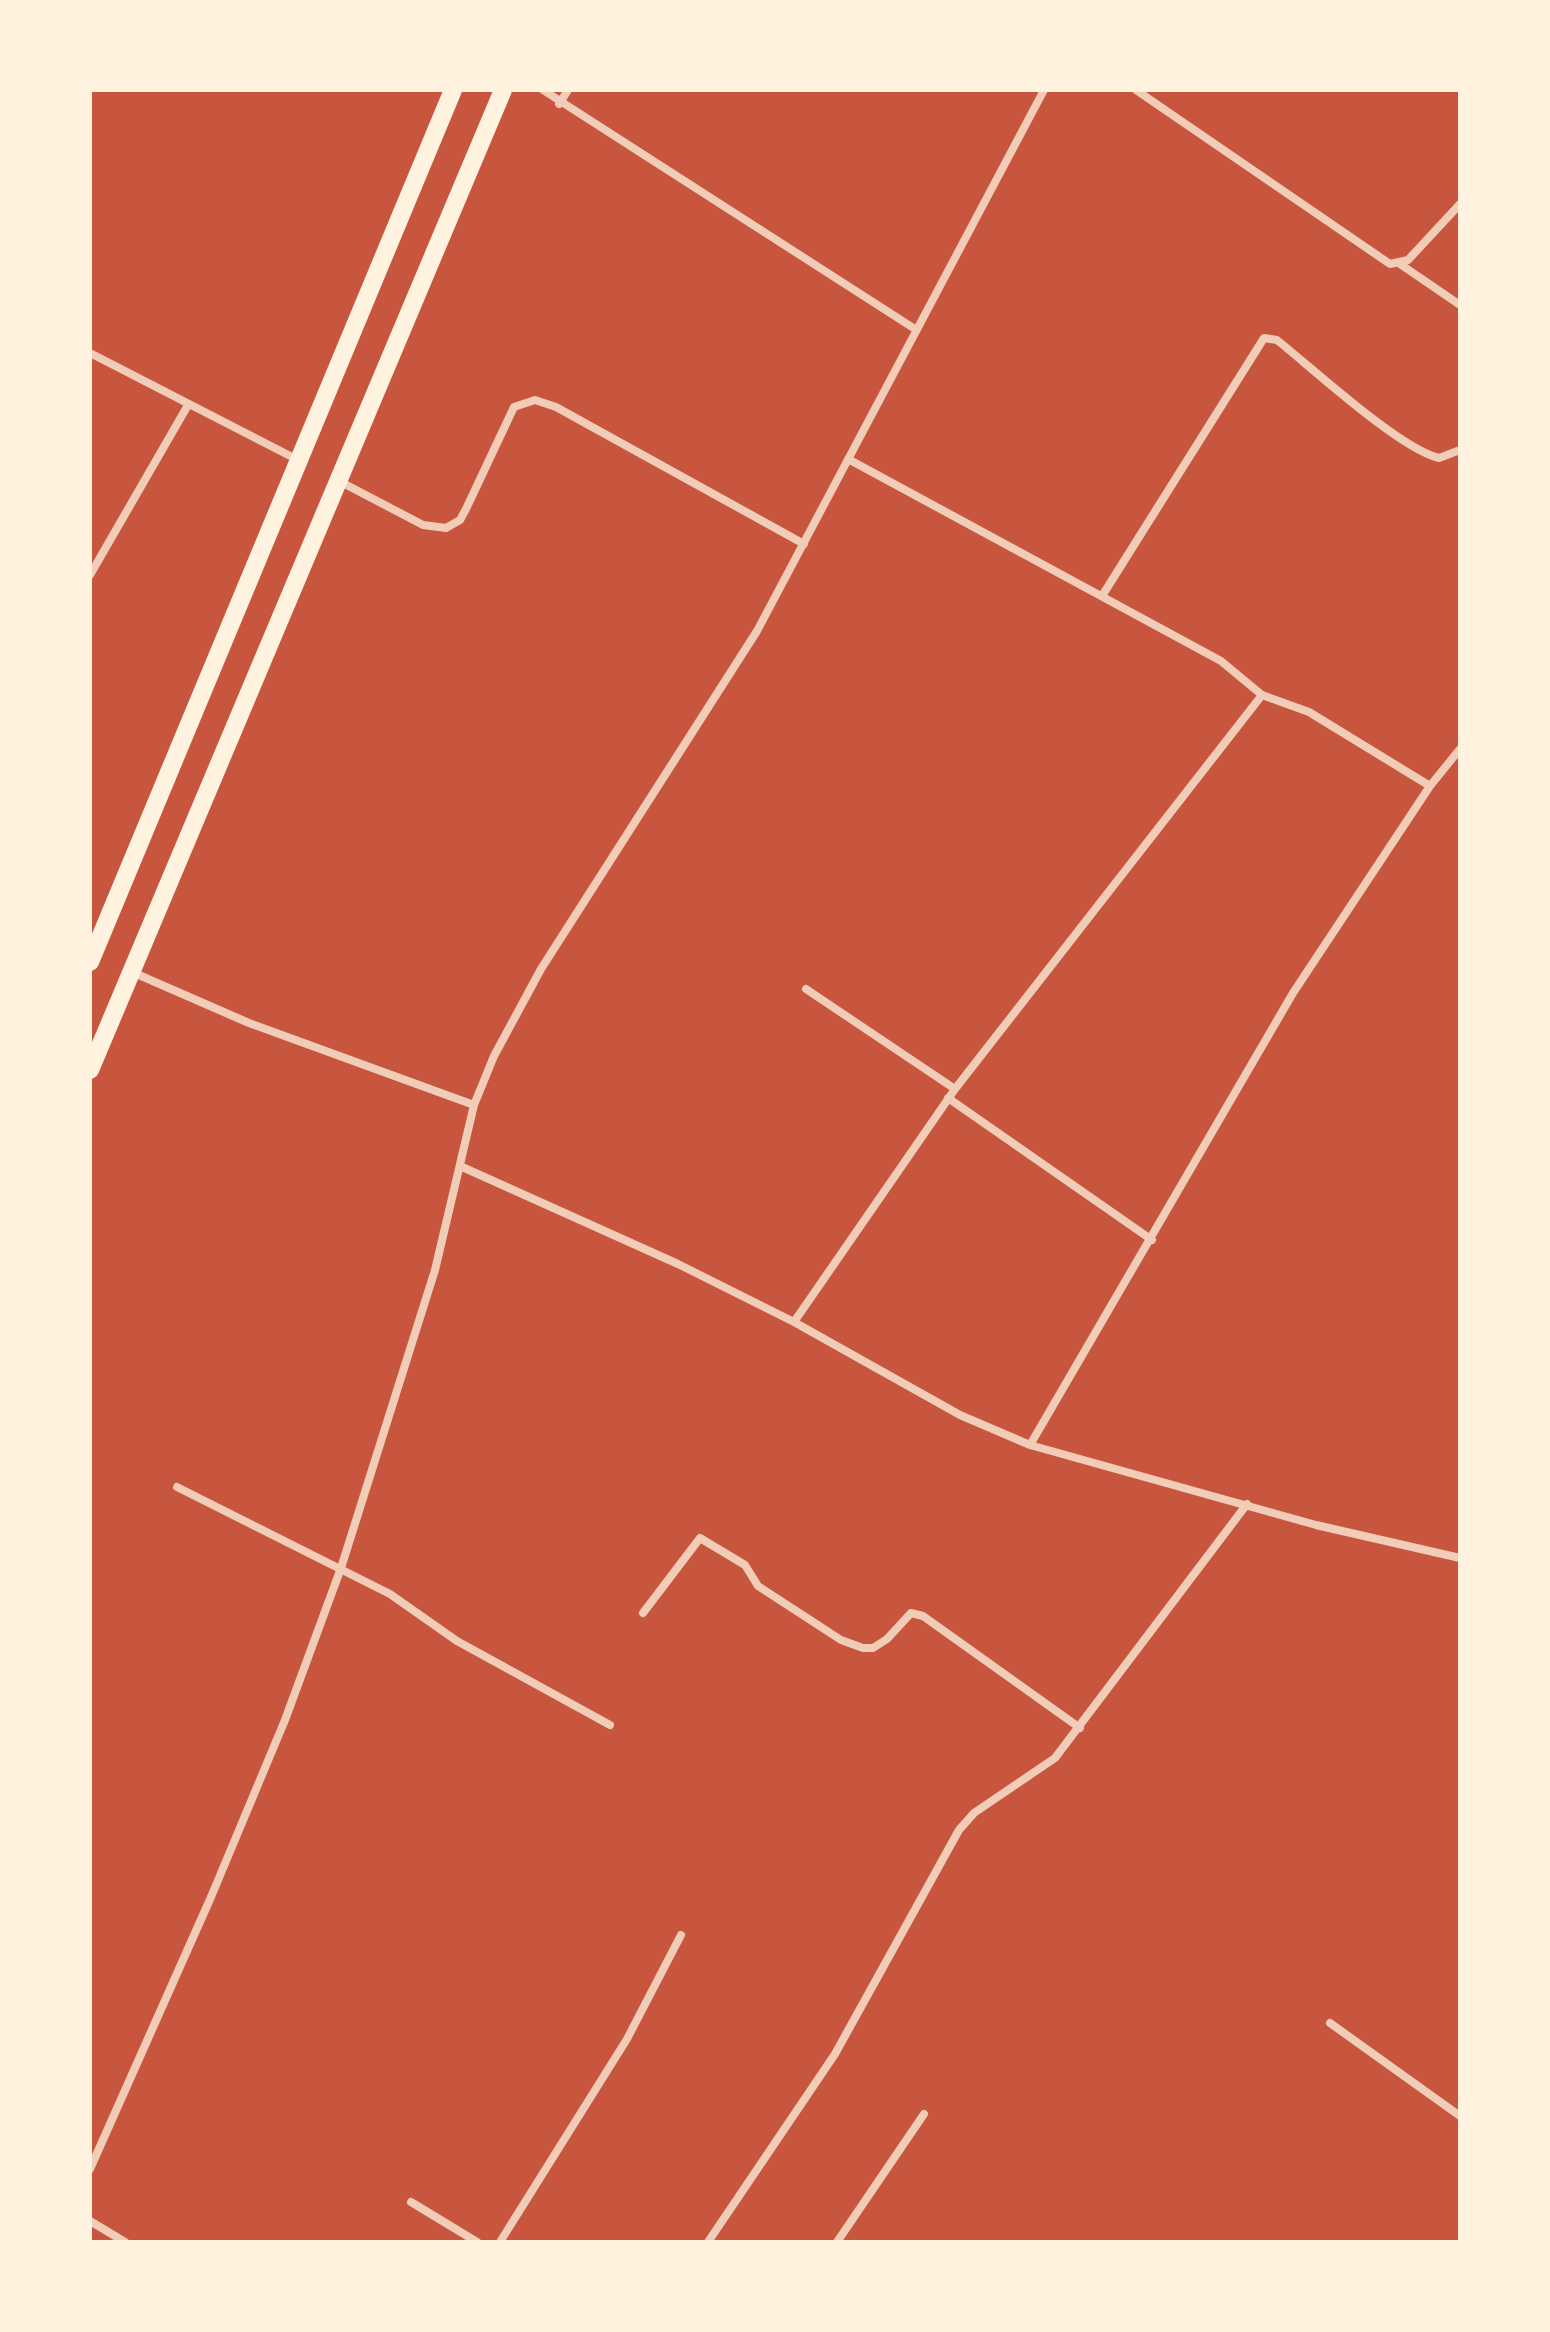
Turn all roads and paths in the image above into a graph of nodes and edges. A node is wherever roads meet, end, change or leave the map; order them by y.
1 (453, 90) edge
2 (503, 90) edge
3 (543, 90) edge
4 (568, 90) edge
5 (1044, 90) edge
6 (1136, 90) edge
7 (559, 104) junction
8 (1460, 204) edge
9 (1400, 264) junction
10 (1460, 305) edge
11 (915, 329) junction
12 (90, 353) edge
13 (188, 405) junction
14 (1460, 450) edge
15 (848, 459) junction
16 (298, 460) junction
17 (338, 481) junction
18 (804, 544) junction
19 (90, 575) edge
20 (1102, 596) junction
21 (1262, 695) junction
22 (1460, 749) edge
23 (1430, 786) junction
24 (144, 943) junction
25 (92, 952) edge
26 (131, 972) junction
27 (806, 989) dead end
28 (90, 1040) edge
29 (90, 1070) edge
30 (955, 1089) junction
31 (948, 1098) junction
32 (474, 1105) junction
33 (460, 1166) junction
34 (1152, 1240) junction
35 (794, 1322) junction
36 (1030, 1445) junction
37 (177, 1487) dead end
38 (1247, 1504) junction
39 (1460, 1558) edge
40 (341, 1568) junction
41 (643, 1613) dead end
42 (610, 1725) dead end
43 (1080, 1728) junction
44 (681, 1935) dead end
45 (1330, 2023) dead end
46 (924, 2114) dead end
47 (1460, 2116) edge
48 (90, 2169) edge
49 (411, 2202) dead end
50 (90, 2221) edge
51 (125, 2242) edge
52 (477, 2242) edge
53 (500, 2242) edge
54 (708, 2242) edge
55 (837, 2242) edge

1 - 16 highway
2 - 17 highway
3 - 7 street
4 - 7 street
5 - 11 street
6 - 9 street
7 - 11 street
8 - 9 street
9 - 10 street
11 - 15 street
12 - 13 street
13 - 16 street
13 - 19 street
14 - 20 street
15 - 18 street
15 - 20 street
16 - 25 highway
17 - 18 street
17 - 24 highway
18 - 32 street
20 - 21 street
21 - 23 street
21 - 30 street
22 - 23 street
23 - 34 street
24 - 26 highway
24 - 28 highway
26 - 29 highway
26 - 32 street
27 - 30 street
30 - 31 street
31 - 34 street
31 - 35 street
32 - 33 street
33 - 35 street
33 - 40 street
34 - 36 street
35 - 36 street
36 - 38 street
37 - 40 street
38 - 39 street
38 - 43 street
40 - 42 street
40 - 48 street
41 - 43 street
43 - 54 street
44 - 53 street
45 - 47 street
46 - 55 street
49 - 52 street
50 - 51 street

